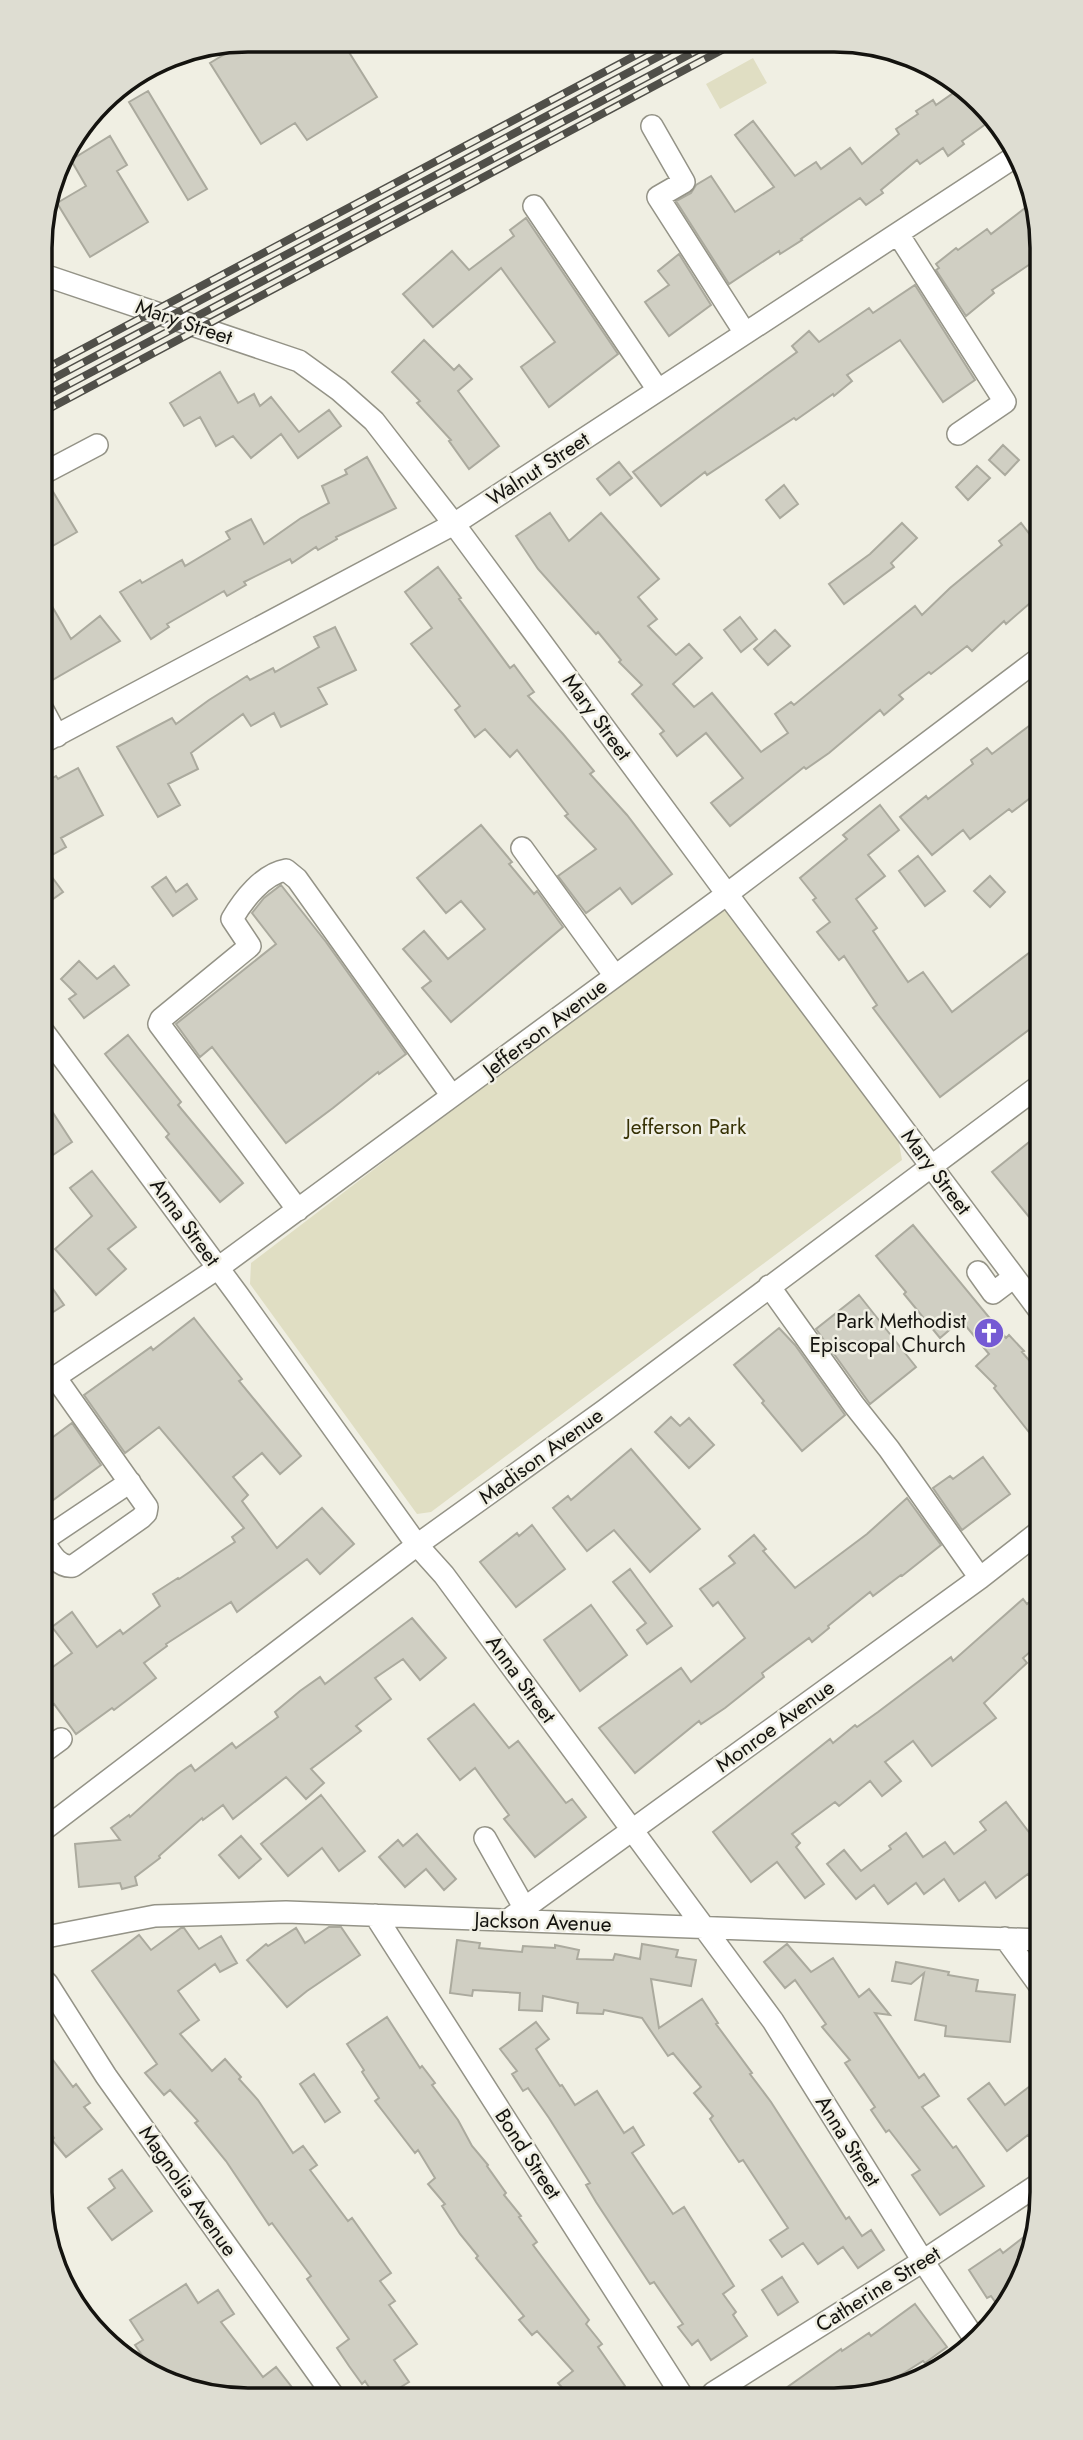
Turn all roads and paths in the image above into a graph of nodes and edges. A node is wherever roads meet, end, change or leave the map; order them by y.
1 (652, 126) dead end
2 (1009, 160) edge
3 (534, 206) dead end
4 (898, 234) junction
5 (53, 278) edge
6 (745, 333) junction
7 (658, 390) junction
8 (958, 434) dead end
9 (97, 445) dead end
10 (53, 468) edge
11 (454, 524) junction
12 (1030, 665) edge
13 (53, 738) edge
14 (522, 848) dead end
15 (727, 894) junction
16 (615, 976) junction
17 (53, 1045) edge
18 (1030, 1092) edge
19 (452, 1096) junction
20 (932, 1165) junction
21 (298, 1210) junction
22 (218, 1268) junction
23 (978, 1272) dead end
24 (1014, 1277) junction
25 (769, 1286) junction
26 (1030, 1298) edge
27 (53, 1379) edge
28 (53, 1385) edge
29 (130, 1482) junction
30 (53, 1535) edge
31 (1030, 1539) edge
32 (417, 1545) junction
33 (53, 1554) edge
34 (980, 1578) junction
35 (53, 1823) edge
36 (632, 1830) junction
37 (485, 1838) dead end
38 (517, 1914) junction
39 (375, 1915) junction
40 (703, 1927) junction
41 (53, 1936) edge
42 (1005, 1938) junction
43 (1030, 1939) edge
44 (1030, 1972) edge
45 (53, 1992) edge
46 (1030, 2190) edge
47 (923, 2261) junction
48 (970, 2333) edge
49 (328, 2388) edge
50 (678, 2388) edge
51 (721, 2388) edge

1 - 6 street
2 - 4 street, Walnut Street
3 - 7 street
4 - 6 street, Walnut Street
4 - 8 street
5 - 11 street, Mary Street
6 - 7 street, Walnut Street
7 - 11 street, Walnut Street
9 - 10 street
11 - 13 street, Walnut Street
11 - 15 street, Mary Street
12 - 15 street, Jefferson Avenue
14 - 16 street
15 - 16 street, Jefferson Avenue
15 - 20 street, Mary Street
16 - 19 street, Jefferson Avenue
17 - 22 street, Anna Street
18 - 20 street, Madison Avenue
19 - 21 street, Jefferson Avenue
19 - 21 street
20 - 24 street, Mary Street
20 - 25 street, Madison Avenue
21 - 22 street, Jefferson Avenue
22 - 27 street, Jefferson Avenue
22 - 32 street, Anna Street
23 - 24 street
24 - 26 street, Mary Street
25 - 32 street, Madison Avenue
25 - 34 street
28 - 29 street
29 - 30 street
29 - 33 street
31 - 34 street, Monroe Avenue
32 - 35 street, Madison Avenue
32 - 36 street, Anna Street
34 - 36 street, Monroe Avenue
36 - 38 street, Monroe Avenue
36 - 40 street, Anna Street
37 - 38 street
38 - 39 street, Jackson Avenue
38 - 40 street, Jackson Avenue
39 - 41 street, Jackson Avenue
39 - 50 street, Bond Street
40 - 42 street, Jackson Avenue
40 - 47 street, Anna Street
42 - 43 street, Jackson Avenue
42 - 44 street
45 - 49 street, Magnolia Avenue
46 - 47 street, Catherine Street
47 - 48 street, Anna Street
47 - 51 street, Catherine Street

